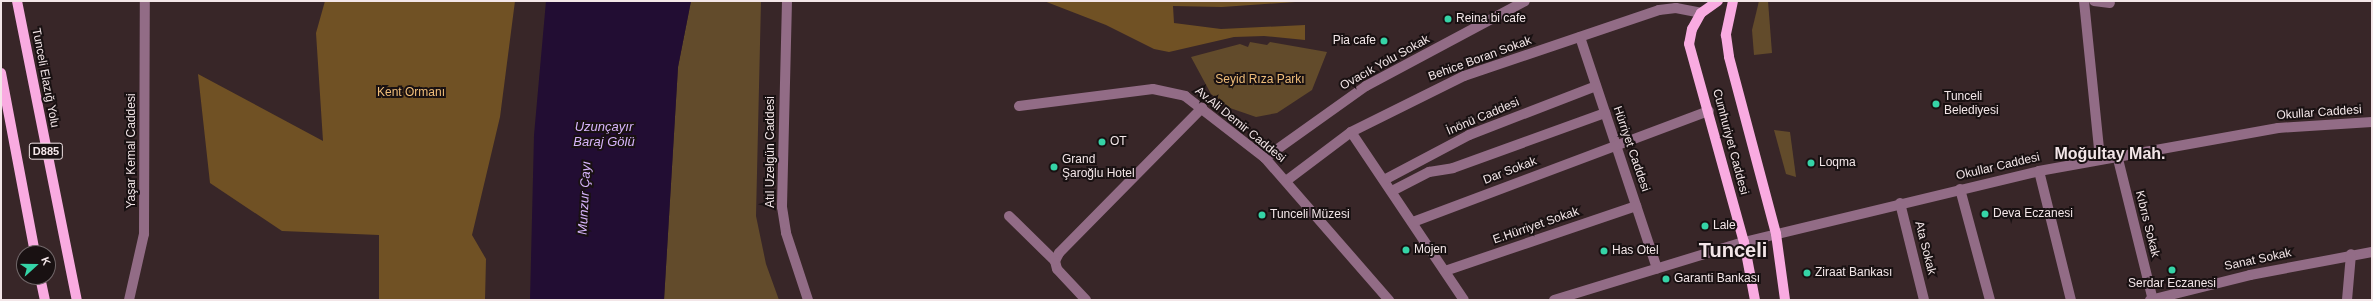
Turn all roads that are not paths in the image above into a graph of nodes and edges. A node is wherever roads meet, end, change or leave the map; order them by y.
1 (18, 1) edge
2 (145, 1) edge
3 (787, 1) edge
4 (1525, 1) edge
5 (1718, 1) edge
6 (1733, 1) edge
7 (2084, 1) edge
8 (2094, 1) edge
9 (2110, 3) dead end
10 (1701, 13) junction
11 (1580, 37) junction
12 (1, 72) edge
13 (1596, 86) junction
14 (1020, 106) dead end
15 (1202, 108) junction
16 (1709, 111) junction
17 (1605, 113) junction
18 (2372, 122) edge
19 (1351, 132) junction
20 (1616, 145) junction
21 (2117, 155) junction
22 (1265, 158) junction
23 (2100, 158) junction
24 (2039, 171) junction
25 (1384, 180) junction
26 (1286, 181) junction
27 (1960, 189) junction
28 (1392, 191) junction
29 (1900, 203) junction
30 (1636, 206) junction
31 (1009, 216) dead end
32 (1414, 222) junction
33 (1776, 234) junction
34 (1744, 242) junction
35 (34, 245) edge
36 (2372, 252) edge
37 (2351, 254) junction
38 (1055, 261) junction
39 (1657, 268) junction
40 (1445, 271) junction
41 (42, 285) edge
42 (45, 300) edge
43 (77, 300) edge
44 (129, 300) edge
45 (808, 300) edge
46 (1086, 300) edge
47 (1389, 300) edge
48 (1464, 300) edge
49 (1554, 300) edge
50 (1755, 300) edge
51 (1785, 300) edge
52 (1924, 300) edge
53 (1990, 300) edge
54 (2071, 300) edge
55 (2152, 300) edge
56 (2348, 300) edge

1 - 43 main road, Tunceli Elazığ Yolu / D885
2 - 44 street, Yaşar Kemal Caddesi
3 - 45 street, Atıl Uzelgün Caddesi
4 - 22 street, Ovacık Yolu Sokak
5 - 10 main road, Cumhuriyet Caddesi
6 - 33 main road
7 - 23 street
8 - 9 street
10 - 11 street, Behice Boran Sokak
10 - 16 main road, Cumhuriyet Caddesi
11 - 13 street, Hürriyet Caddesi
11 - 19 street, Behice Boran Sokak
12 - 35 main road, D885
13 - 17 street, Hürriyet Caddesi
13 - 25 street, İnönü Caddesi
14 - 15 street, Av.Ali Demir Caddesi
15 - 22 street, Av.Ali Demir Caddesi
15 - 38 street
16 - 20 street, Dar Sokak
16 - 34 main road, Cumhuriyet Caddesi
17 - 20 street, Hürriyet Caddesi
17 - 28 street
18 - 21 street, Okullar Caddesi
19 - 25 street
19 - 26 street, Behice Boran Sokak
20 - 30 street, Hürriyet Caddesi
20 - 32 street, Dar Sokak
21 - 23 street, Okullar Caddesi
21 - 55 street, Kıbrıs Sokak
22 - 26 street, Av.Ali Demir Caddesi
23 - 24 street, Okullar Caddesi
24 - 27 street, Okullar Caddesi
24 - 54 street
25 - 28 street
26 - 47 street, Av.Ali Demir Caddesi
27 - 29 street, Okullar Caddesi
27 - 53 street
28 - 32 street
29 - 33 street, Okullar Caddesi
29 - 52 street, Ata Sokak
30 - 39 street, Hürriyet Caddesi
30 - 40 street, E.Hürriyet Sokak
31 - 38 street
32 - 40 street
33 - 34 street, Okullar Caddesi
33 - 51 main road
34 - 39 street, Okullar Caddesi
34 - 50 main road, Cumhuriyet Caddesi
36 - 37 street, Sanat Sokak
37 - 55 street, Sanat Sokak
37 - 56 street
38 - 46 street
39 - 49 street, Okullar Caddesi
40 - 48 street
41 - 42 main road

